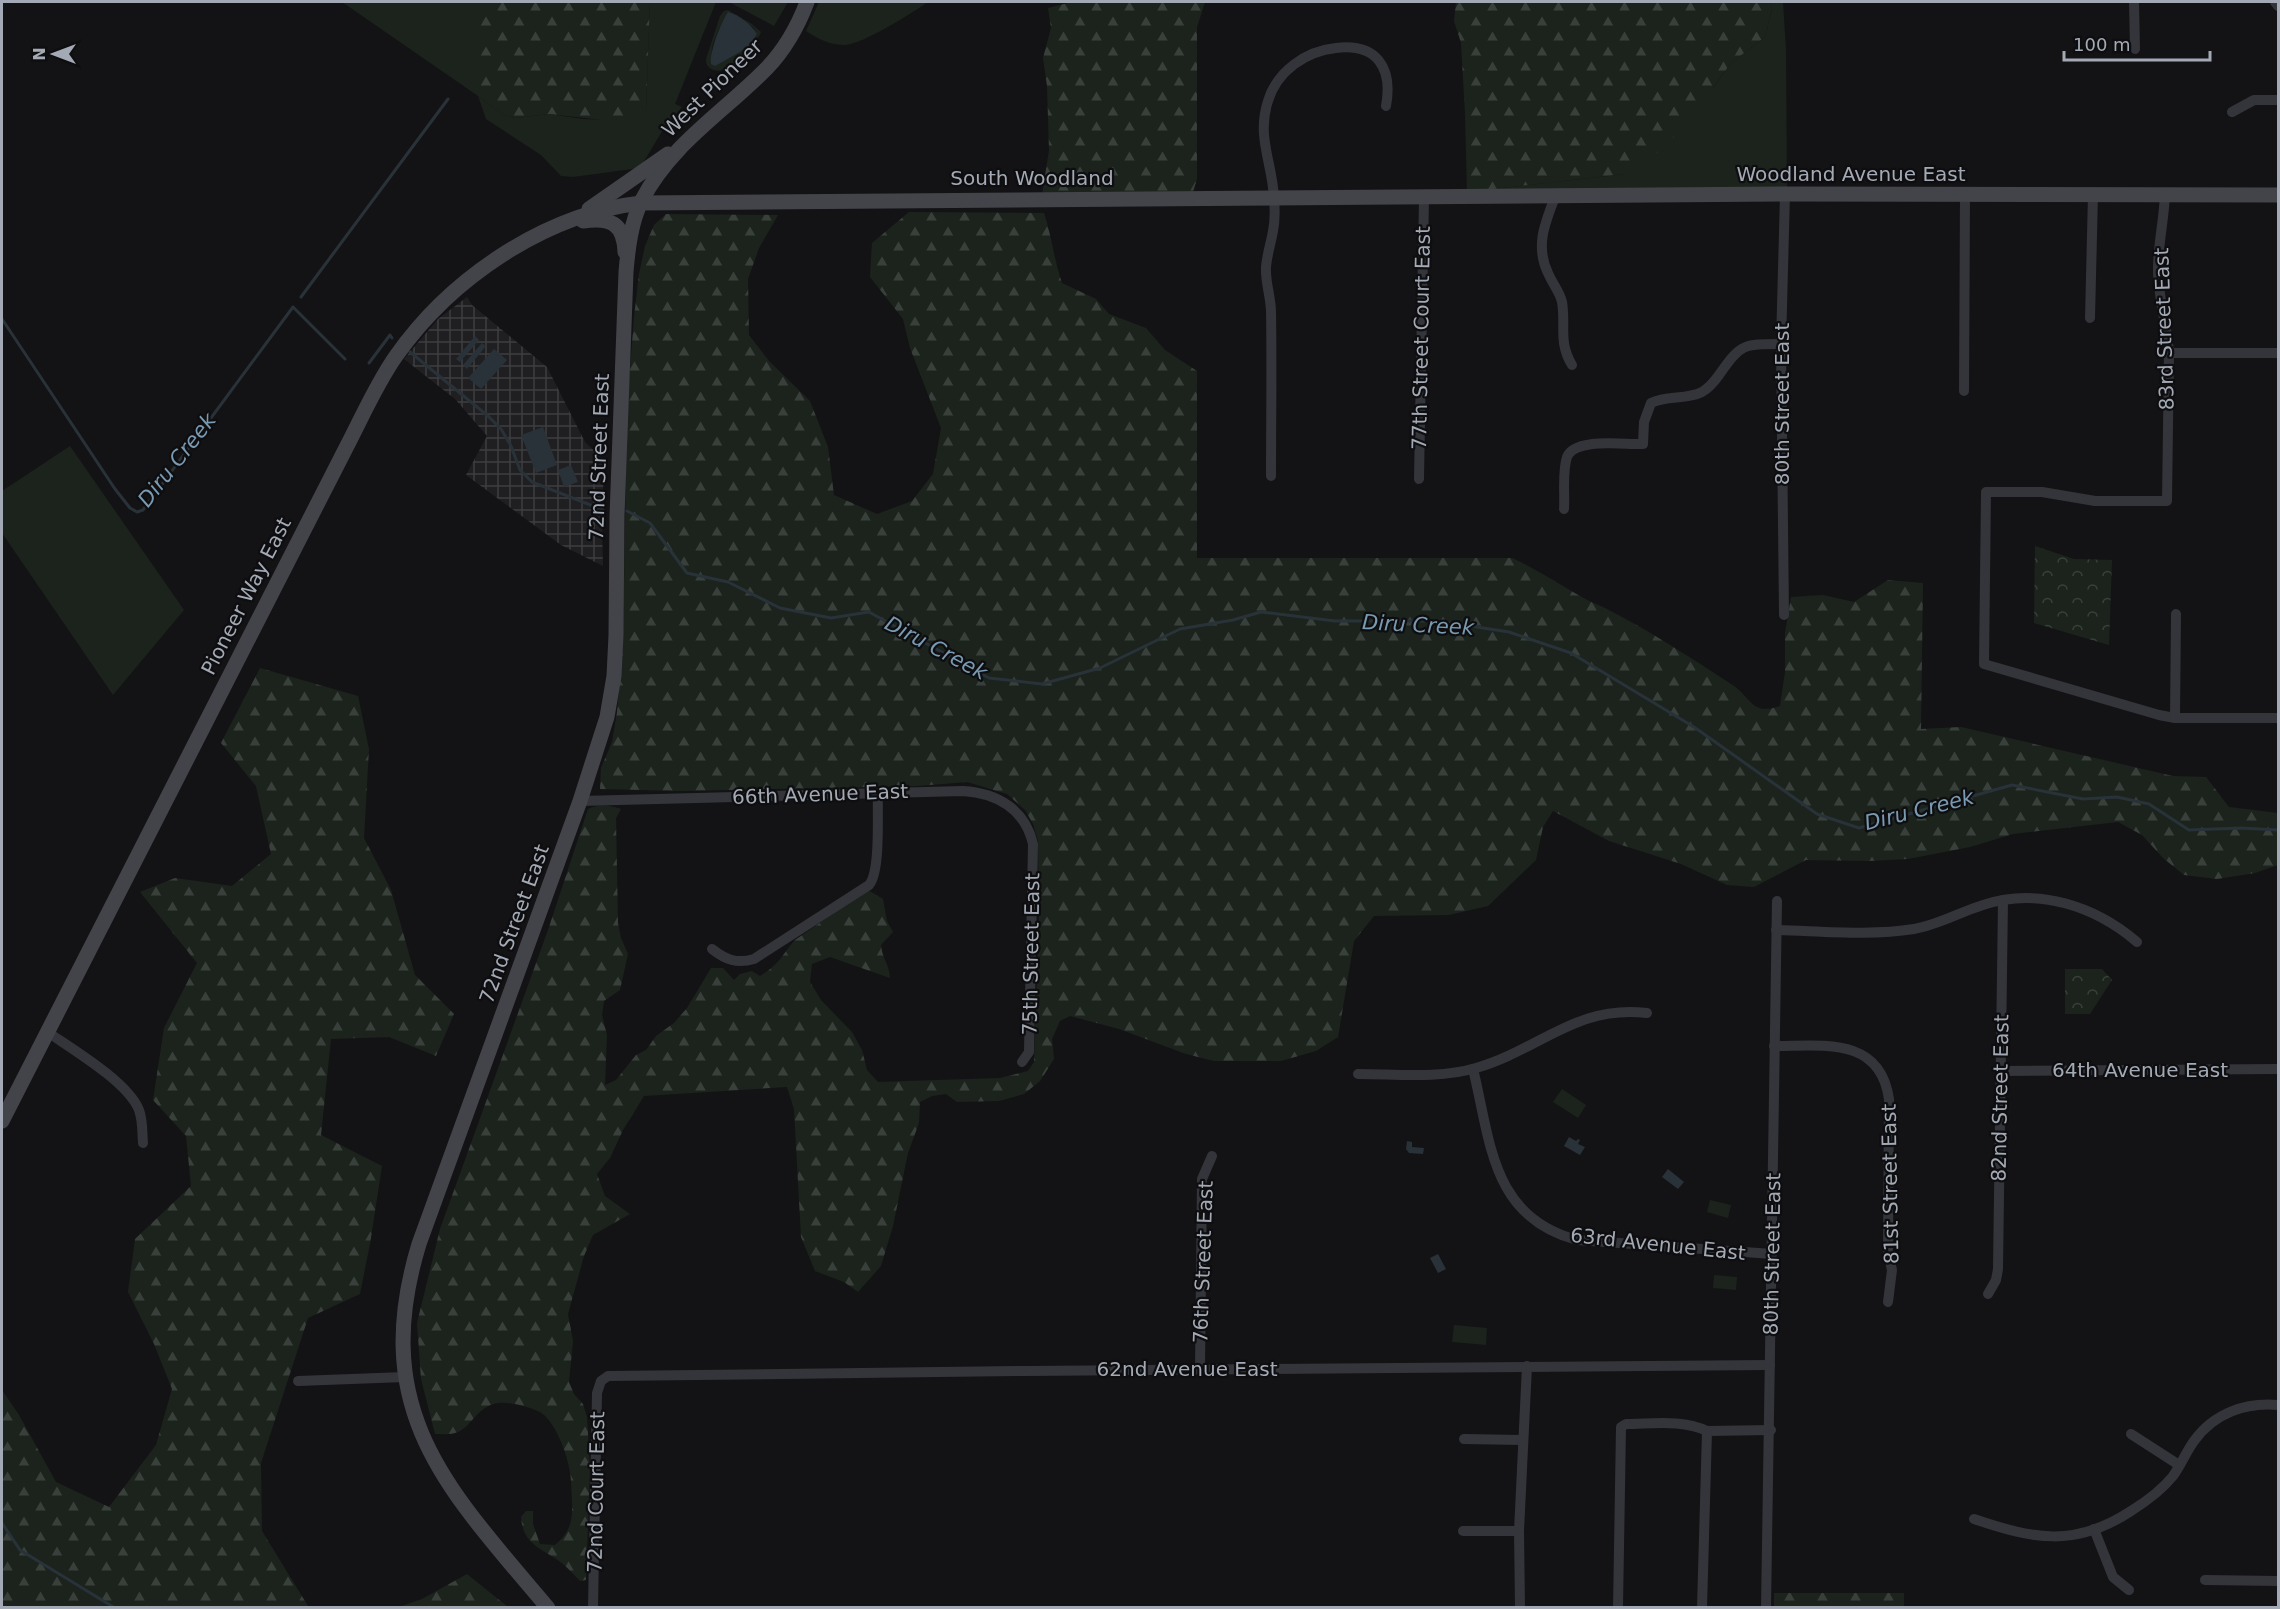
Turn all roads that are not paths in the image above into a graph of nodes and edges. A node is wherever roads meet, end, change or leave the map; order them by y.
1 (807, 2) edge
2 (2134, 2) edge
3 (2275, 2) edge
4 (2278, 6) edge
5 (2135, 50) dead end
6 (2278, 100) edge
7 (1386, 106) dead end
8 (2232, 112) dead end
9 (685, 141) junction
10 (1785, 194) junction
11 (1965, 194) junction
12 (2093, 194) junction
13 (2165, 195) junction
14 (2278, 195) edge
15 (1274, 197) junction
16 (1555, 197) junction
17 (1424, 198) junction
18 (641, 202) junction
19 (580, 216) junction
20 (557, 225) junction
21 (626, 272) junction
22 (2090, 318) dead end
23 (1781, 344) junction
24 (2169, 353) junction
25 (2278, 353) edge
26 (1572, 365) dead end
27 (1964, 391) dead end
28 (1271, 476) dead end
29 (1419, 479) dead end
30 (1564, 509) dead end
31 (2176, 614) dead end
32 (1784, 615) dead end
33 (2175, 718) junction
34 (2278, 718) edge
35 (878, 792) junction
36 (580, 801) junction
37 (1033, 844) joint
38 (2003, 900) junction
39 (1777, 901) dead end
40 (1776, 930) junction
41 (2137, 942) dead end
42 (712, 948) dead end
43 (1647, 1013) dead end
44 (46, 1031) junction
45 (1774, 1046) junction
46 (1022, 1062) dead end
47 (1473, 1069) junction
48 (2278, 1069) edge
49 (2001, 1071) junction
50 (1358, 1074) dead end
51 (2, 1121) edge
52 (143, 1143) dead end
53 (1212, 1155) dead end
54 (1772, 1254) junction
55 (1988, 1294) dead end
56 (1887, 1302) dead end
57 (1770, 1365) junction
58 (1527, 1366) junction
59 (1200, 1369) junction
60 (405, 1377) junction
61 (604, 1378) joint
62 (298, 1381) dead end
63 (2278, 1405) edge
64 (1771, 1430) junction
65 (1707, 1431) junction
66 (2131, 1434) dead end
67 (1464, 1440) dead end
68 (1522, 1440) junction
69 (2179, 1466) junction
70 (1974, 1519) dead end
71 (2094, 1529) junction
72 (1463, 1531) dead end
73 (1519, 1531) junction
74 (2205, 1580) dead end
75 (2278, 1581) edge
76 (2129, 1590) dead end
77 (548, 1608) edge
78 (593, 1608) edge
79 (1520, 1608) edge
80 (1618, 1608) edge
81 (1702, 1608) edge
82 (1766, 1608) edge

1 - 9 main road, West Pioneer
2 - 5 street
3 - 4 street
6 - 8 street
7 - 15 street
9 - 18 main road, West Pioneer
9 - 19 main road
10 - 11 main road, Woodland Avenue East
10 - 16 main road, Woodland Avenue East
10 - 23 street, 80th Street East
11 - 12 main road, Woodland Avenue East
11 - 27 street
12 - 13 main road, Woodland Avenue East
12 - 22 street
13 - 14 main road, Woodland Avenue East
13 - 24 street, 83rd Street East
15 - 17 main road, South Woodland
15 - 18 main road, South Woodland
15 - 28 street
16 - 17 main road, Woodland Avenue East
16 - 26 street
17 - 29 street, 77th Street Court East
18 - 19 main road, Pioneer Way East
18 - 21 main road, 72nd Street East
19 - 20 main road, Pioneer Way East
20 - 21 main road
20 - 44 main road, Pioneer Way East
21 - 36 main road, 72nd Street East
23 - 30 street
23 - 32 street, 80th Street East
24 - 25 street
24 - 33 street, 83rd Street East
31 - 33 street
33 - 34 street
35 - 36 street, 66th Avenue East
35 - 37 street, 66th Avenue East
35 - 42 street
36 - 60 main road, 72nd Street East
37 - 46 street, 75th Street East
38 - 40 street
38 - 41 street
38 - 49 street, 82nd Street East
39 - 40 street, 80th Street East
40 - 45 street, 80th Street East
43 - 47 street
44 - 51 main road, Pioneer Way East
44 - 52 street
45 - 54 street, 80th Street East
45 - 56 street, 81st Street East
47 - 50 street
47 - 54 street, 63rd Avenue East
48 - 49 street, 64th Avenue East
49 - 55 street, 82nd Street East
53 - 59 street, 76th Street East
54 - 57 street, 80th Street East
57 - 58 street, 62nd Avenue East
57 - 64 street, 80th Street East
58 - 59 street, 62nd Avenue East
58 - 68 street
59 - 61 street, 62nd Avenue East
60 - 62 street
60 - 77 main road, 72nd Street East
61 - 78 street, 72nd Court East
63 - 69 street
64 - 65 street
64 - 82 street, 80th Street East
65 - 80 street
65 - 81 street
66 - 69 street
67 - 68 street
68 - 73 street
69 - 71 street
70 - 71 street
71 - 76 street
72 - 73 street
73 - 79 street
74 - 75 street

